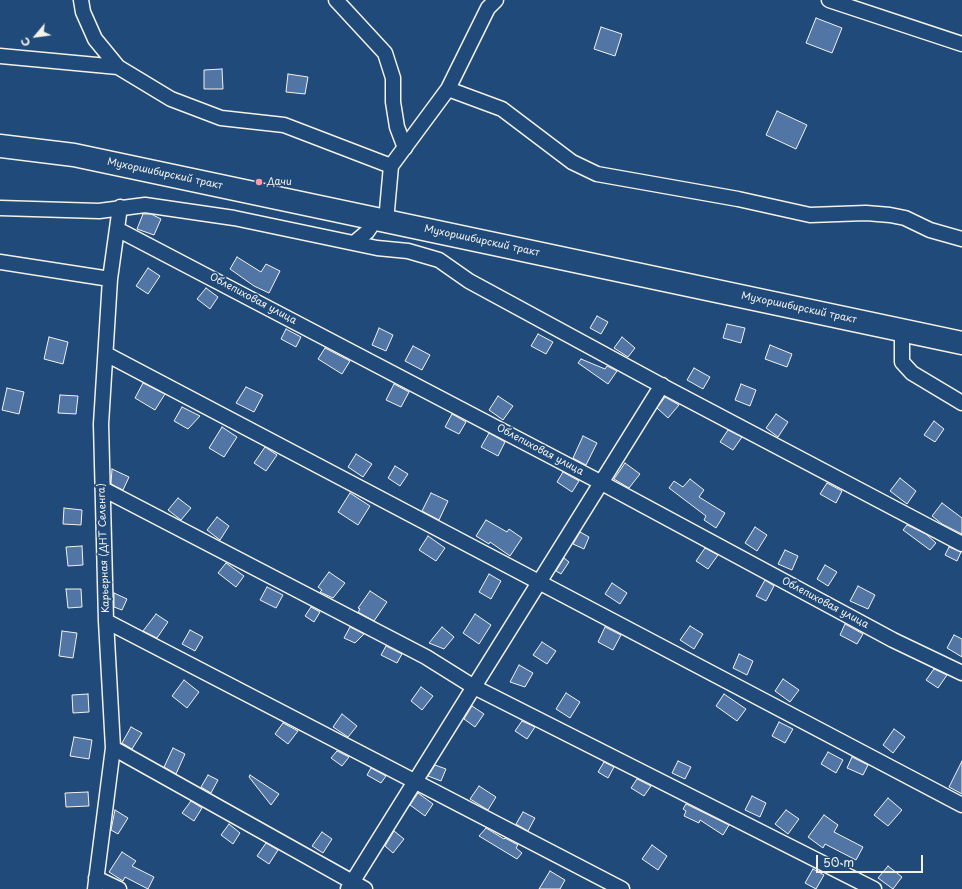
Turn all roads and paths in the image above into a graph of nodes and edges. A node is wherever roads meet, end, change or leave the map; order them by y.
1 (81, 0) edge
2 (336, 0) edge
3 (496, 0) edge
4 (829, 0) edge
5 (962, 44) edge
6 (0, 56) edge
7 (118, 67) junction
8 (448, 89) junction
9 (0, 146) edge
10 (405, 148) junction
11 (391, 166) junction
12 (120, 207) junction
13 (0, 208) edge
14 (381, 220) junction
15 (117, 229) junction
16 (962, 239) edge
17 (354, 243) junction
18 (0, 262) edge
19 (110, 279) junction
20 (902, 330) junction
21 (962, 343) edge
22 (106, 354) junction
23 (662, 385) junction
24 (962, 403) edge
25 (600, 482) junction
26 (103, 489) junction
27 (962, 544) edge
28 (540, 583) junction
29 (106, 620) junction
30 (962, 673) edge
31 (474, 687) junction
32 (113, 748) junction
33 (415, 781) junction
34 (962, 805) edge
35 (96, 883) edge
36 (350, 886) edge
37 (119, 889) edge
38 (365, 889) edge
39 (622, 889) edge
40 (874, 889) edge

1 - 7 street
2 - 10 street
3 - 8 street
4 - 5 street
6 - 7 street
7 - 11 street
8 - 10 street
8 - 16 street
9 - 14 main road, Мухоршибирский тракт
10 - 11 street
11 - 14 street
12 - 13 street
12 - 15 street, Карьерная (ДНТ Селенга)
12 - 17 street
14 - 17 street
14 - 20 main road, Мухоршибирский тракт
15 - 19 street, Карьерная (ДНТ Селенга)
15 - 25 street, Облепиховая улица
17 - 23 street
18 - 19 street
19 - 22 street, Карьерная (ДНТ Селенга)
20 - 21 main road, Мухоршибирский тракт
20 - 24 street
22 - 26 street, Карьерная (ДНТ Селенга)
22 - 28 street
23 - 25 street
23 - 27 street
25 - 28 street
25 - 30 street, Облепиховая улица
26 - 29 street, Карьерная (ДНТ Селенга)
26 - 31 street
28 - 31 street
28 - 34 street
29 - 32 street, Карьерная (ДНТ Селенга)
29 - 33 street
31 - 33 street
31 - 40 street
32 - 35 street, Карьерная (ДНТ Селенга)
32 - 36 street
33 - 36 street
33 - 39 street
35 - 37 street
36 - 38 street

